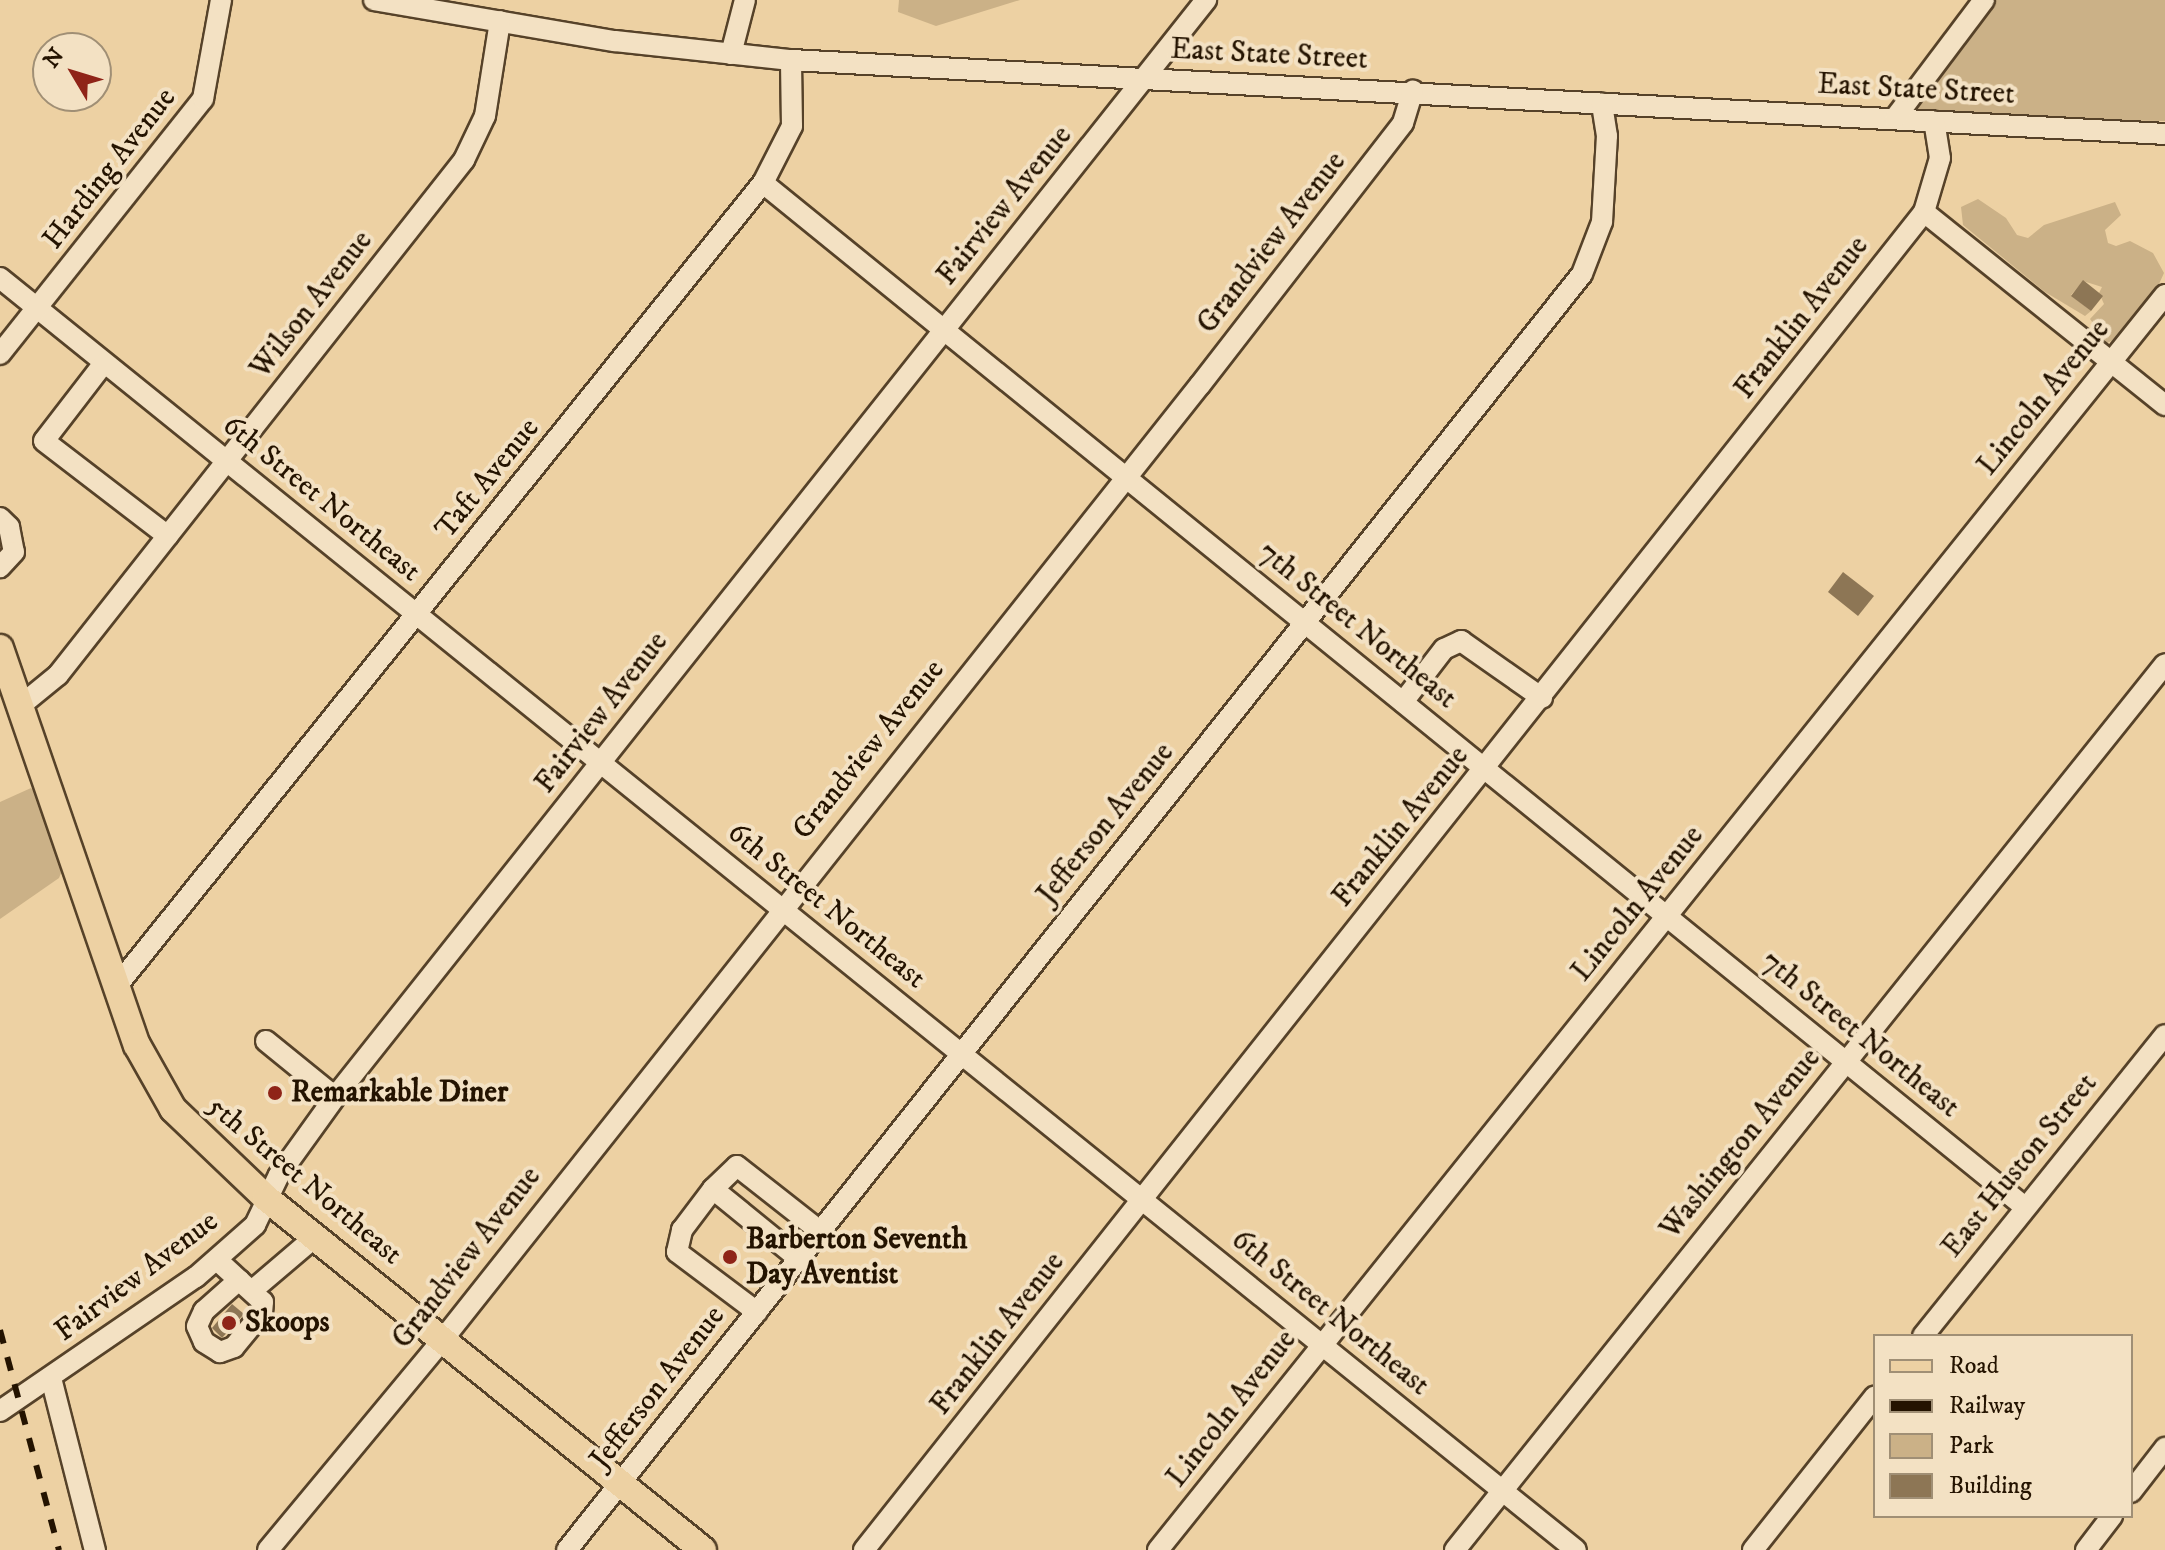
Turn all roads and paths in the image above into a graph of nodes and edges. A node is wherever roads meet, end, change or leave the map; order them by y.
1 (221, 0) edge
2 (374, 0) edge
3 (745, 0) edge
4 (1206, 0) edge
5 (1984, 0) edge
6 (500, 21) junction
7 (731, 54) junction
8 (791, 60) junction
9 (1145, 79) junction
10 (1413, 91) junction
11 (1602, 103) junction
12 (1895, 118) junction
13 (1934, 121) junction
14 (2165, 134) edge
15 (763, 183) junction
16 (1924, 212) junction
17 (0, 278) edge
18 (2165, 295) edge
19 (38, 309) junction
20 (944, 330) junction
21 (0, 354) edge
22 (2112, 362) junction
23 (104, 363) junction
24 (2165, 405) edge
25 (227, 462) junction
26 (1125, 477) junction
27 (0, 518) edge
28 (168, 536) junction
29 (0, 567) edge
30 (418, 615) junction
31 (1305, 623) junction
32 (0, 648) edge
33 (2165, 664) edge
34 (1542, 698) junction
35 (1403, 702) junction
36 (20, 706) junction
37 (600, 763) junction
38 (1485, 769) junction
39 (781, 908) junction
40 (1667, 917) junction
41 (116, 987) junction
42 (2164, 1036) edge
43 (266, 1041) dead end
44 (961, 1053) junction
45 (1845, 1061) junction
46 (335, 1097) junction
47 (713, 1189) junction
48 (266, 1198) junction
49 (1142, 1200) junction
50 (2025, 1207) junction
51 (820, 1231) junction
52 (315, 1237) junction
53 (799, 1259) junction
54 (217, 1260) junction
55 (757, 1312) junction
56 (1925, 1334) edge
57 (444, 1338) junction
58 (1321, 1344) junction
59 (51, 1378) junction
60 (1873, 1399) edge
61 (0, 1411) edge
62 (2165, 1448) edge
63 (621, 1484) junction
64 (2133, 1489) edge
65 (1503, 1491) junction
66 (2110, 1518) edge
67 (95, 1550) edge
68 (268, 1550) edge
69 (567, 1550) edge
70 (703, 1550) edge
71 (864, 1550) edge
72 (1158, 1550) edge
73 (1455, 1550) edge
74 (1576, 1550) edge
75 (1753, 1550) edge
76 (2086, 1550) edge

1 - 19 street, Harding Avenue
2 - 6 street, East State Street
3 - 7 street
4 - 9 street, Fairview Avenue
5 - 12 street
6 - 7 street, East State Street
6 - 25 street, Wilson Avenue
7 - 8 street, East State Street
8 - 9 street, East State Street
8 - 15 street, Taft Avenue
9 - 10 street, East State Street
9 - 20 street, Fairview Avenue
10 - 11 street, East State Street
10 - 26 street, Grandview Avenue
11 - 12 street, East State Street
11 - 31 street, Jefferson Avenue
12 - 13 street, East State Street
13 - 14 street, East State Street
13 - 16 street, Franklin Avenue
15 - 20 street, 7th Street Northeast
15 - 30 street, Taft Avenue
16 - 22 street
16 - 34 street, Franklin Avenue
17 - 19 street, 6th Street Northeast
18 - 22 street, Lincoln Avenue
19 - 21 street, Harding Avenue
19 - 23 street, 6th Street Northeast
20 - 26 street, 7th Street Northeast
20 - 37 street, Fairview Avenue
22 - 24 street
22 - 40 street, Lincoln Avenue
23 - 25 street, 6th Street Northeast
23 - 28 street
25 - 28 street, Wilson Avenue
25 - 30 street, 6th Street Northeast
26 - 31 street, 7th Street Northeast
26 - 39 street, Grandview Avenue
27 - 29 street
28 - 36 street, Wilson Avenue
30 - 37 street, 6th Street Northeast
30 - 41 street, Taft Avenue
31 - 35 street, 7th Street Northeast
31 - 44 street, Jefferson Avenue
32 - 36 main road, 5th Street Northeast
33 - 45 street, Washington Avenue
34 - 35 street
34 - 38 street, Franklin Avenue
35 - 38 street, 7th Street Northeast
36 - 41 main road, 5th Street Northeast
37 - 39 street, 6th Street Northeast
37 - 46 street, Fairview Avenue
38 - 40 street, 7th Street Northeast
38 - 49 street, Franklin Avenue
39 - 44 street, 6th Street Northeast
39 - 57 street, Grandview Avenue
40 - 45 street, 7th Street Northeast
40 - 58 street, Lincoln Avenue
41 - 48 main road, 5th Street Northeast
42 - 50 street, East Huston Street
43 - 46 street
44 - 49 street, 6th Street Northeast
44 - 51 street, Jefferson Avenue
45 - 50 street, 7th Street Northeast
45 - 65 street, Washington Avenue
46 - 48 street, Fairview Avenue
47 - 51 street
47 - 53 street
47 - 55 street
48 - 52 main road, 5th Street Northeast
48 - 54 street, Fairview Avenue
49 - 58 street, 6th Street Northeast
49 - 71 street, Franklin Avenue
50 - 56 street, East Huston Street
51 - 53 street, Jefferson Avenue
52 - 54 street
52 - 57 main road, 5th Street Northeast
53 - 55 street, Jefferson Avenue
54 - 59 street, Fairview Avenue
55 - 63 street, Jefferson Avenue
57 - 63 main road, 5th Street Northeast
57 - 68 street, Grandview Avenue
58 - 65 street, 6th Street Northeast
58 - 72 street, Lincoln Avenue
59 - 61 street, Fairview Avenue
59 - 67 street
60 - 75 street
62 - 64 street
63 - 69 street, Jefferson Avenue
63 - 70 main road, 5th Street Northeast
65 - 73 street, Washington Avenue
65 - 74 street, 6th Street Northeast
66 - 76 street

